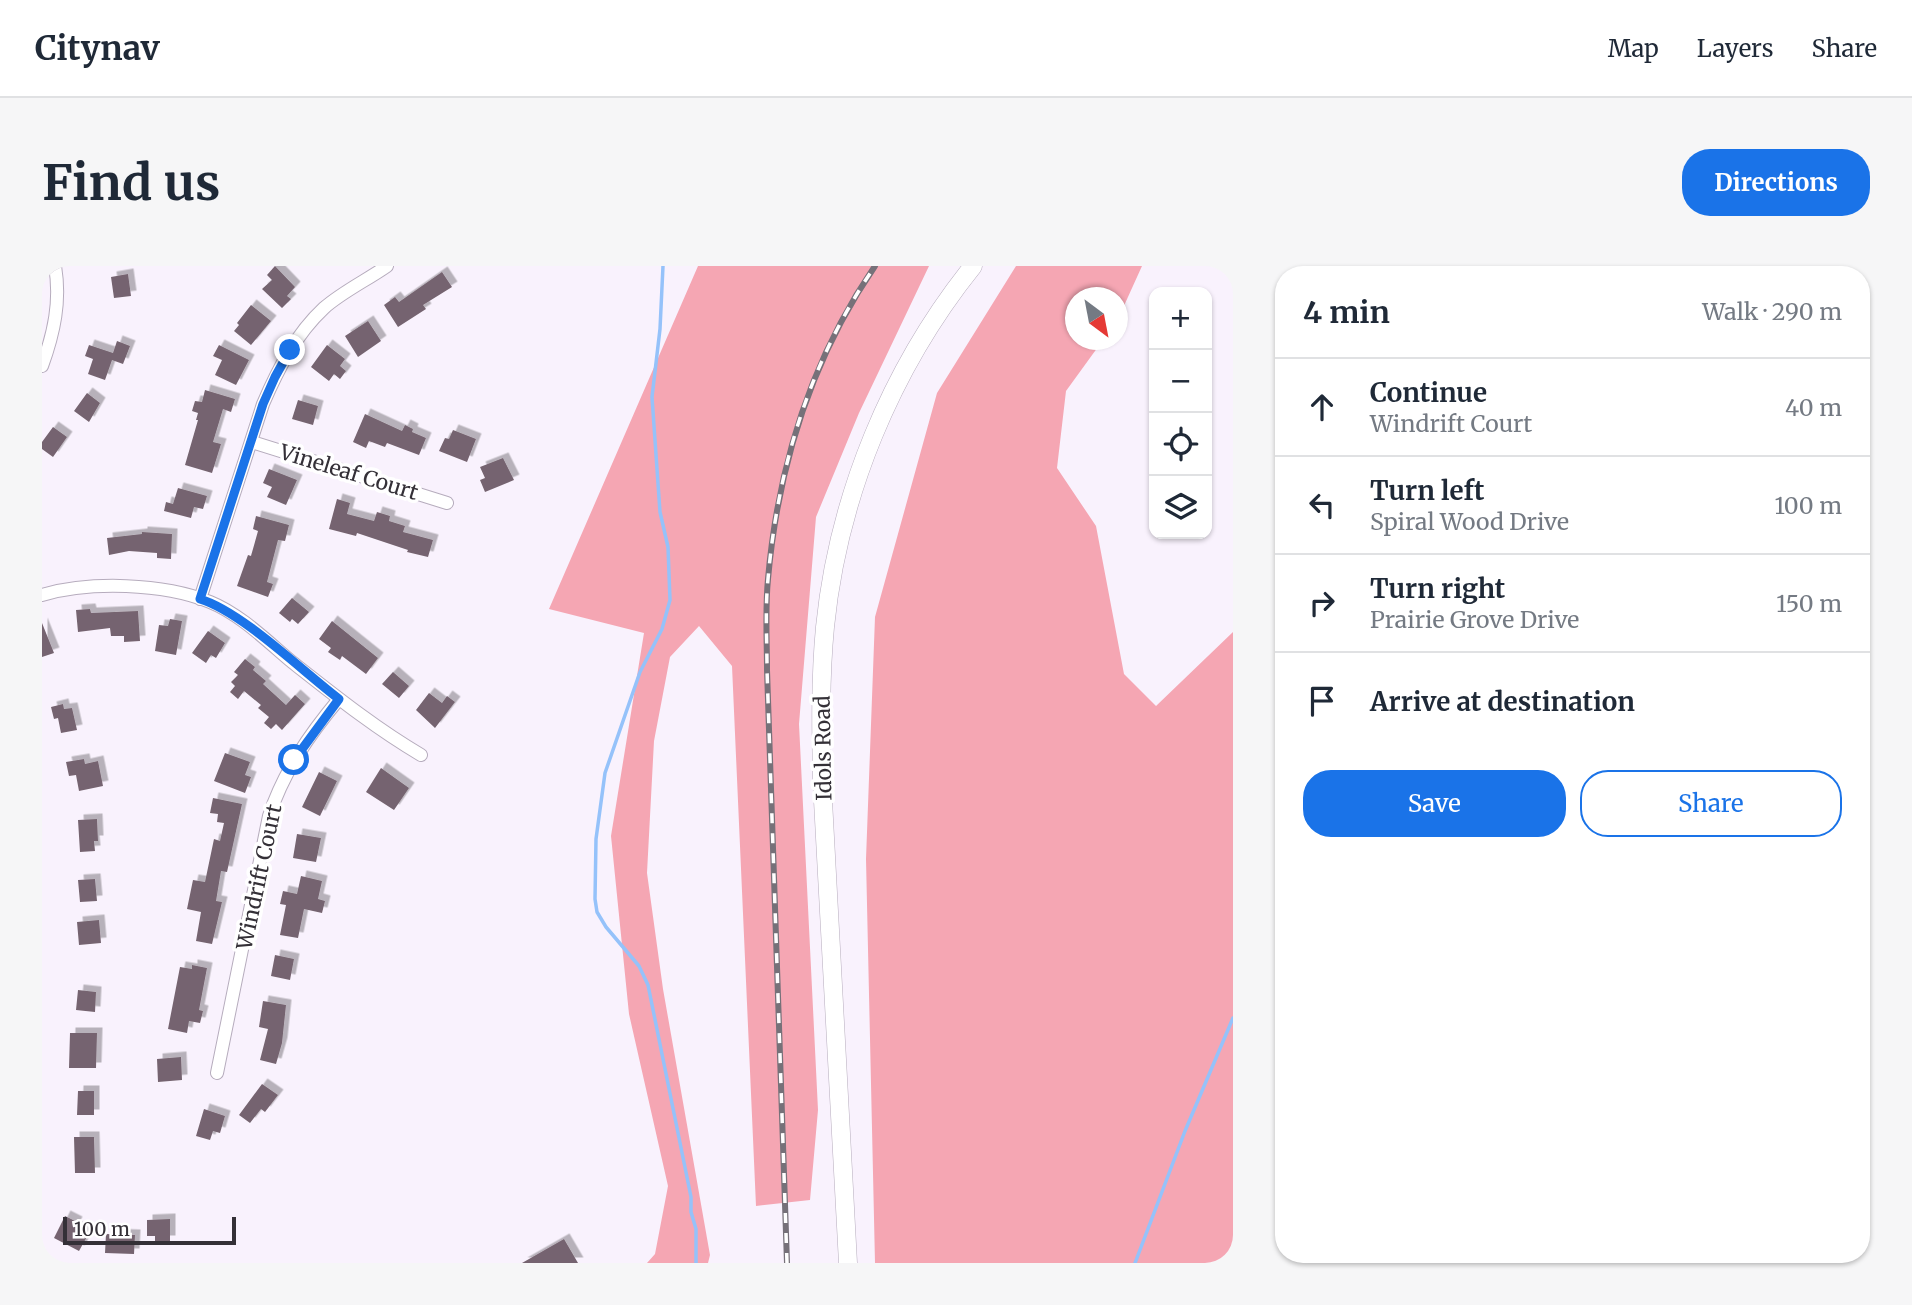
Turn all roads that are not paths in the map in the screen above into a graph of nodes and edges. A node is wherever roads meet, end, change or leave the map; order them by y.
1 (55, 266) edge
2 (387, 266) edge
3 (973, 266) edge
4 (42, 366) edge
5 (252, 442) junction
6 (447, 503) dead end
7 (42, 595) edge
8 (200, 599) junction
9 (339, 699) junction
10 (421, 755) dead end
11 (218, 1073) dead end
12 (848, 1263) edge

1 - 4 street
2 - 5 street
3 - 12 main road, Idols Road
5 - 6 street, Vineleaf Court
5 - 8 street
7 - 8 street
8 - 9 street
9 - 10 street
9 - 11 street, Windrift Court

